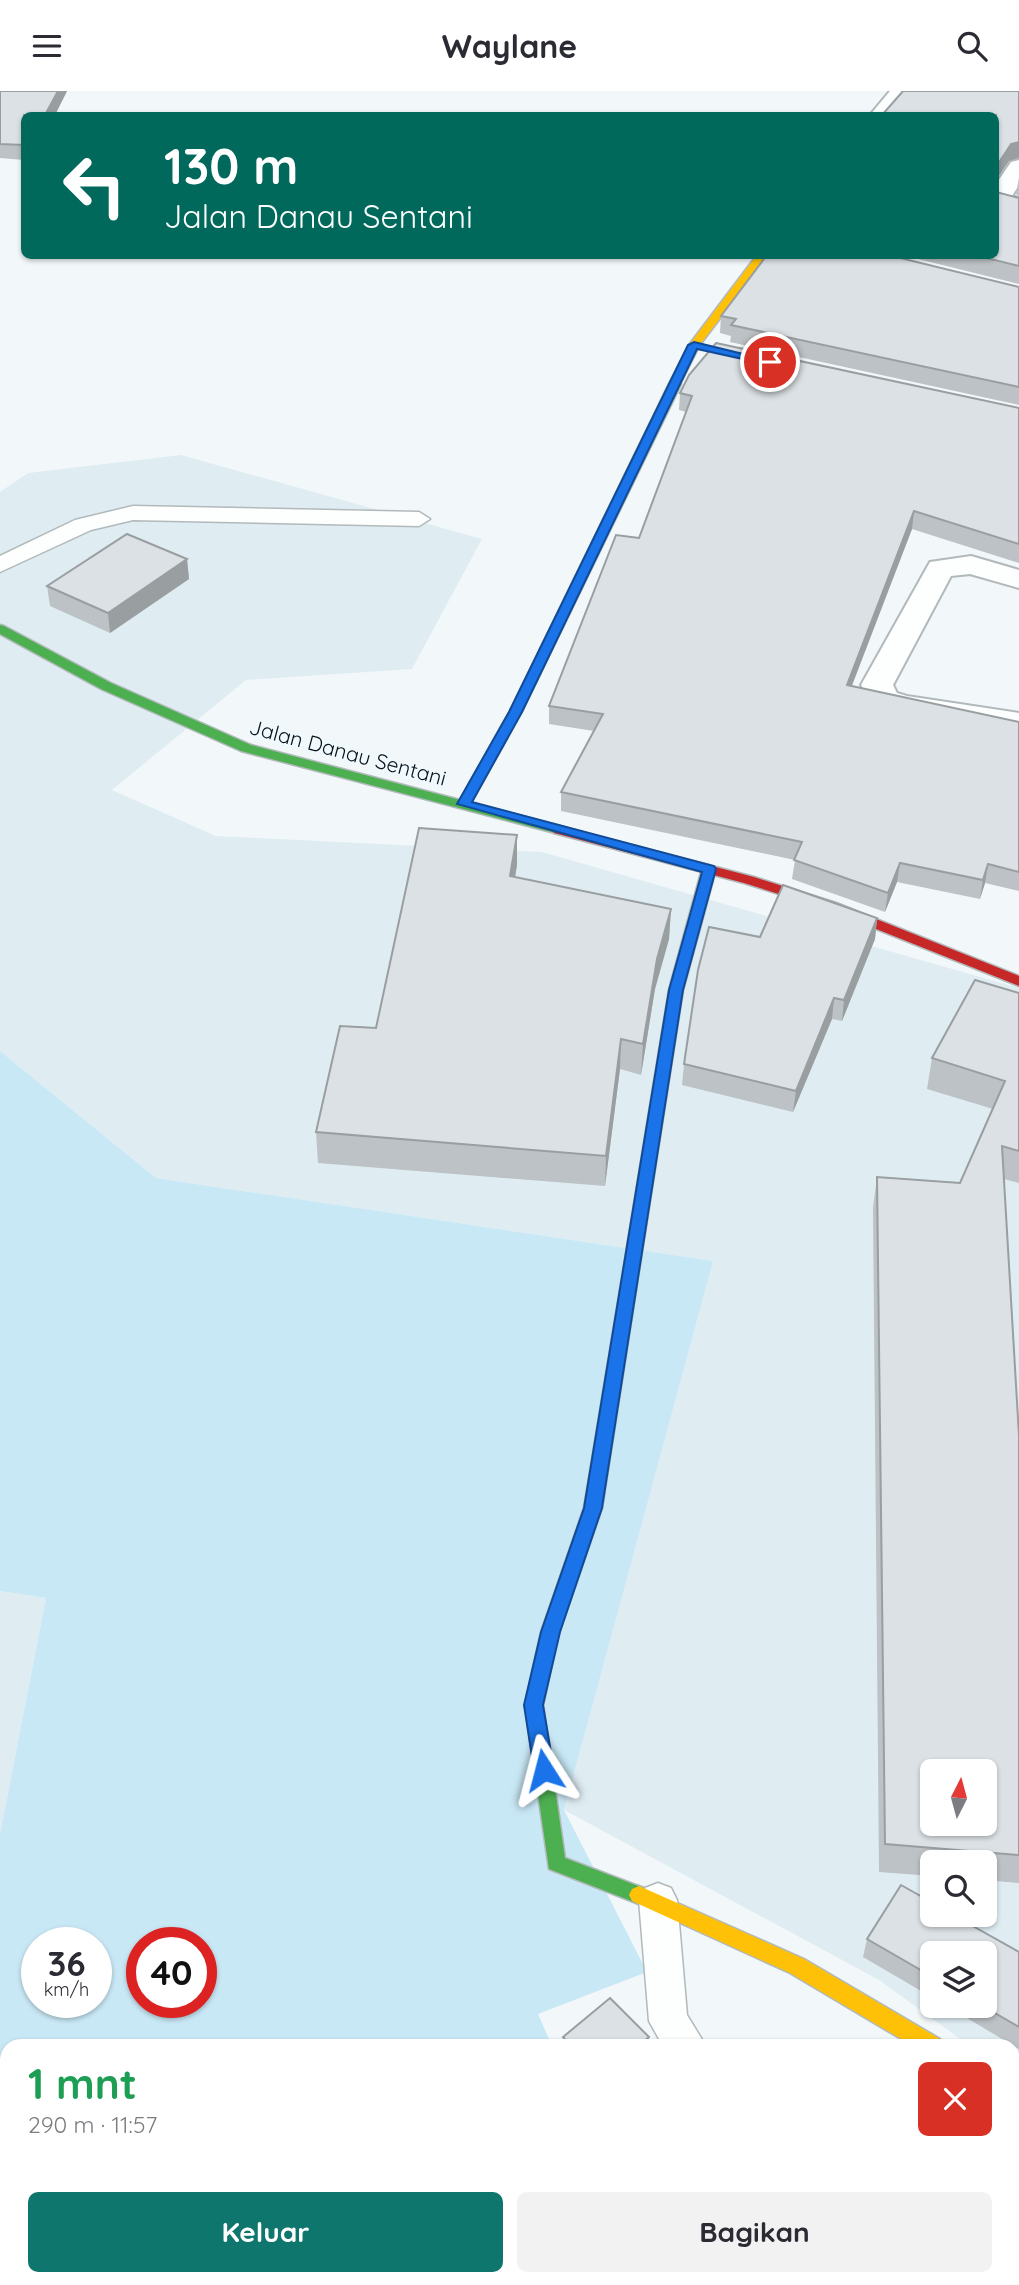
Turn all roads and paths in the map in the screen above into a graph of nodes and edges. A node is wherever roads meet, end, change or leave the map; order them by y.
1 (902, 91) edge
2 (884, 112) edge
3 (1019, 167) edge
4 (1019, 206) edge
5 (760, 259) edge
6 (694, 345) junction
7 (720, 351) edge
8 (419, 519) dead end
9 (0, 565) edge
10 (1019, 579) edge
11 (0, 629) edge
12 (1019, 723) edge
13 (464, 804) junction
14 (709, 869) junction
15 (1019, 981) edge
16 (658, 1900) junction
17 (681, 2039) edge
18 (923, 2039) edge

1 - 2 street
3 - 4 street
5 - 6 street
6 - 7 street
6 - 13 street
8 - 9 lane
10 - 12 street
11 - 13 street, Jalan Danau Sentani
13 - 14 street, Jalan Danau Sentani
14 - 15 street, Jalan Danau Sentani
14 - 16 street
16 - 17 lane
16 - 18 street

